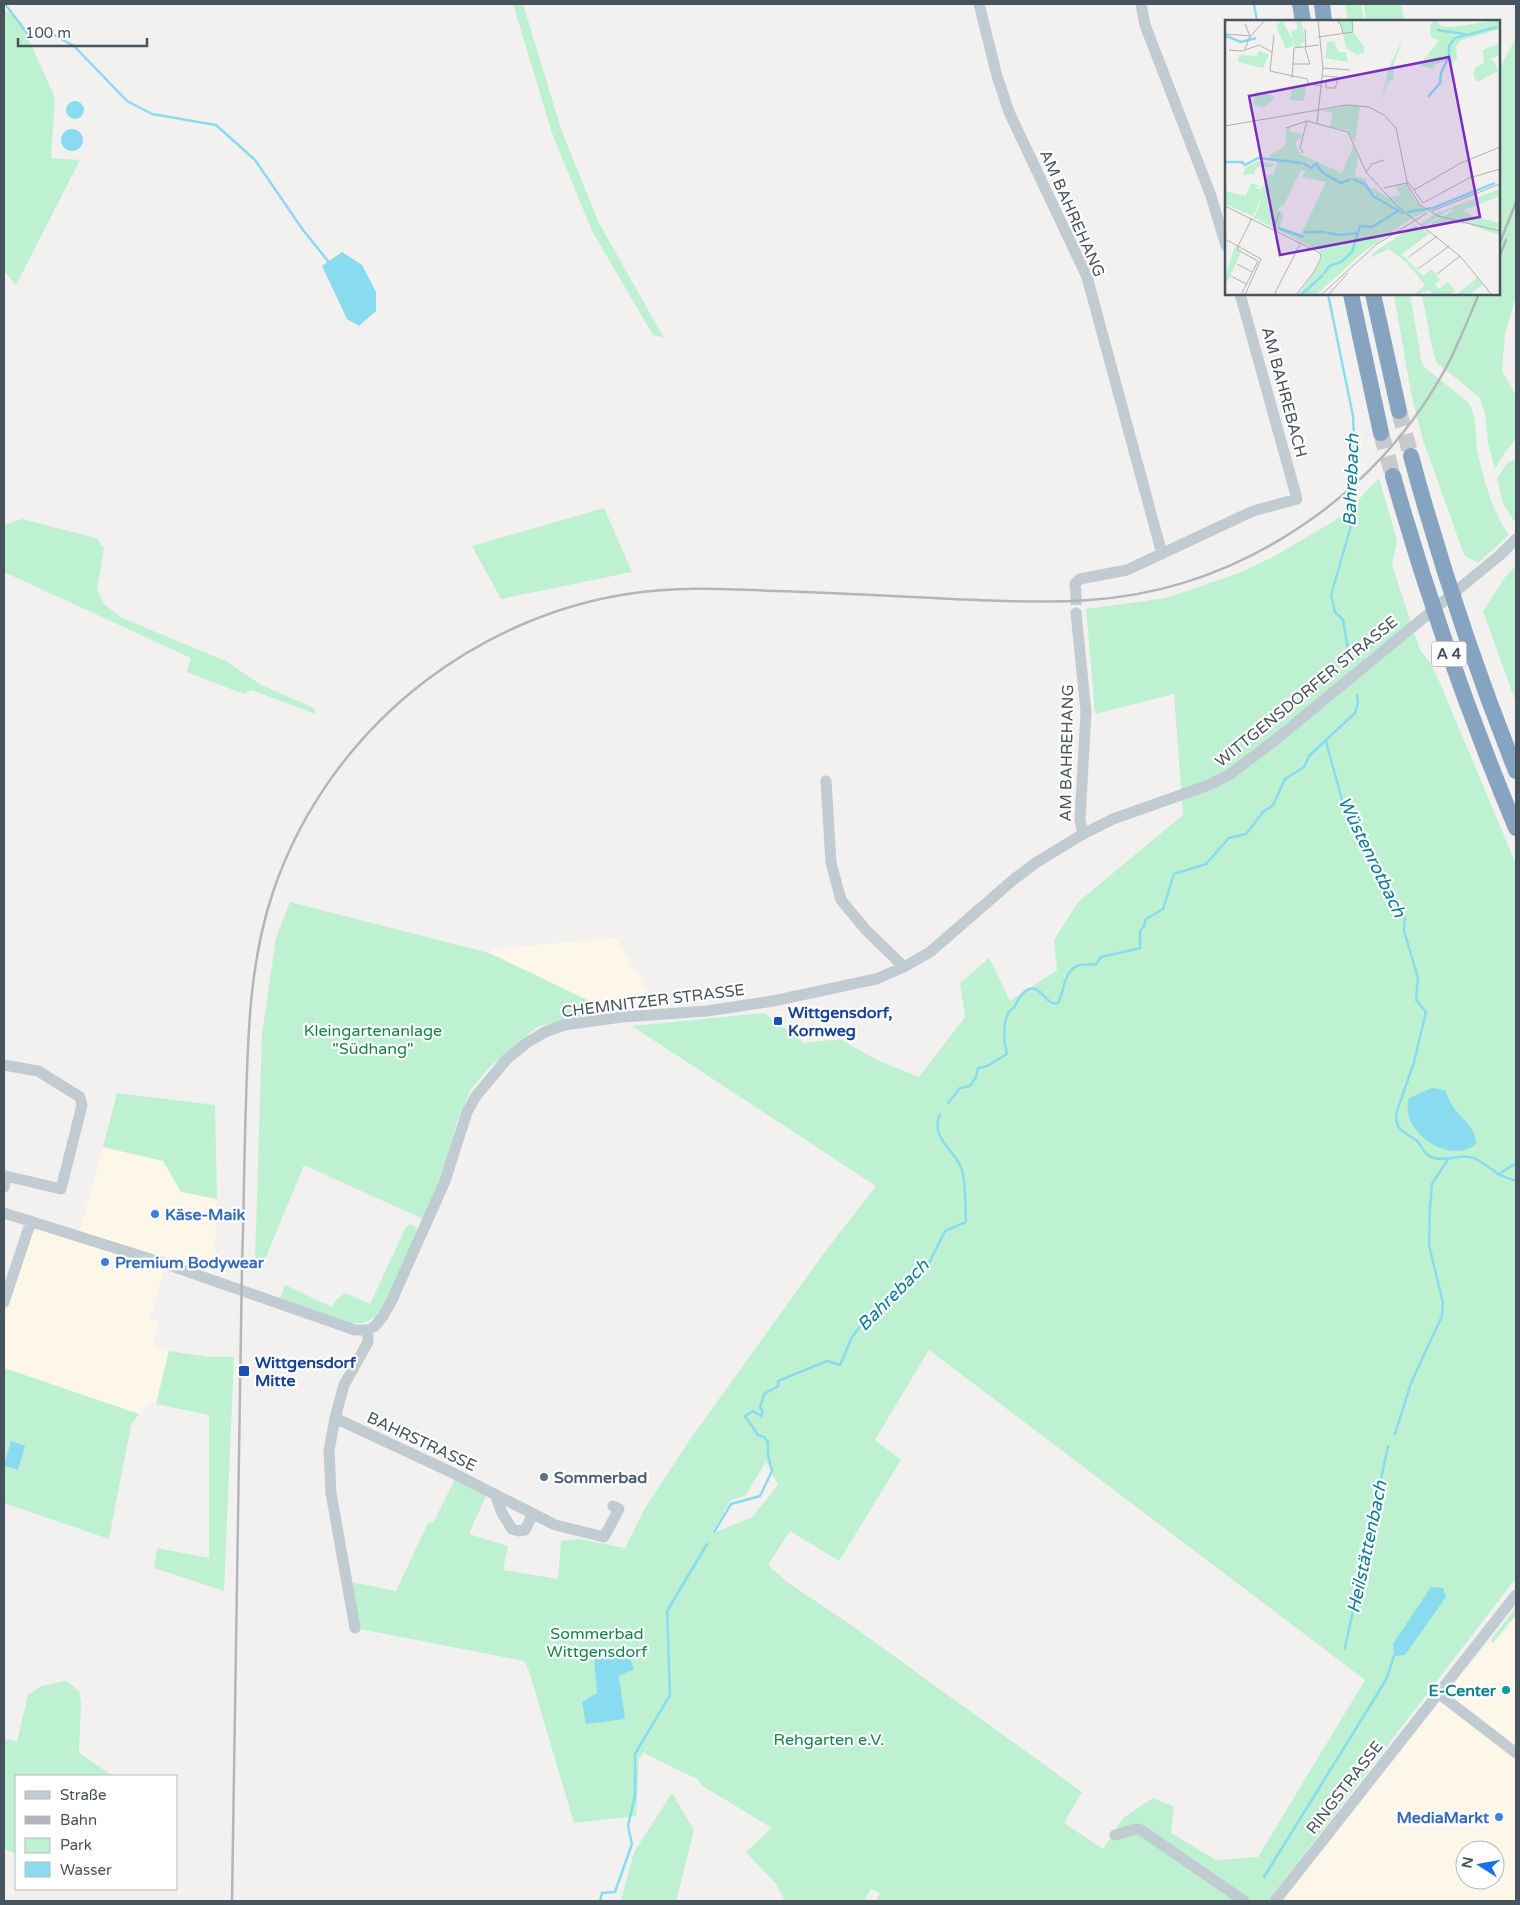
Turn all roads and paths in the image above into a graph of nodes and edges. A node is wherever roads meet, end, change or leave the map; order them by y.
1 (979, 4) edge
2 (1141, 4) edge
3 (1300, 4) edge
4 (1322, 4) edge
5 (1303, 20) edge
6 (1324, 20) edge
7 (1225, 243) edge
8 (1240, 295) edge
9 (1351, 295) edge
10 (1372, 295) edge
11 (1399, 411) tunnel mouth
12 (1381, 433) tunnel mouth
13 (1411, 456) tunnel mouth
14 (1393, 476) tunnel mouth
15 (1516, 539) edge
16 (1162, 554) junction
17 (1076, 594) tunnel mouth
18 (1076, 613) tunnel mouth
19 (1516, 772) edge
20 (826, 781) dead end
21 (1516, 828) edge
22 (1083, 834) junction
23 (904, 968) junction
24 (813, 993) joint
25 (4, 1065) edge
26 (4, 1186) edge
27 (4, 1213) edge
28 (31, 1221) junction
29 (4, 1302) edge
30 (368, 1330) junction
31 (334, 1418) junction
32 (495, 1494) junction
33 (614, 1506) dead end
34 (533, 1514) junction
35 (1516, 1595) edge
36 (356, 1628) dead end
37 (1438, 1693) junction
38 (1516, 1753) edge
39 (1115, 1835) dead end
40 (1244, 1901) edge
41 (1275, 1901) edge

1 - 16 street, AM BAHREHANG
2 - 7 street
3 - 5 highway
4 - 6 highway
8 - 16 street, AM BAHREBACH
9 - 12 highway
10 - 11 highway
13 - 19 highway, A 4
14 - 21 highway, A 4
15 - 22 street, WITTGENSDORFER STRASSE
16 - 17 street
18 - 22 street, AM BAHREHANG
20 - 23 street
22 - 23 street, WITTGENSDORFER STRASSE
23 - 24 street, WITTGENSDORFER STRASSE
24 - 30 street, CHEMNITZER STRASSE
25 - 26 street
27 - 28 street
28 - 29 street
28 - 30 street
30 - 31 street
31 - 32 street, BAHRSTRASSE
31 - 36 street
32 - 34 street, BAHRSTRASSE
32 - 34 street
33 - 34 street, BAHRSTRASSE
35 - 37 street, RINGSTRASSE
37 - 38 street
37 - 41 street, RINGSTRASSE
39 - 40 street

